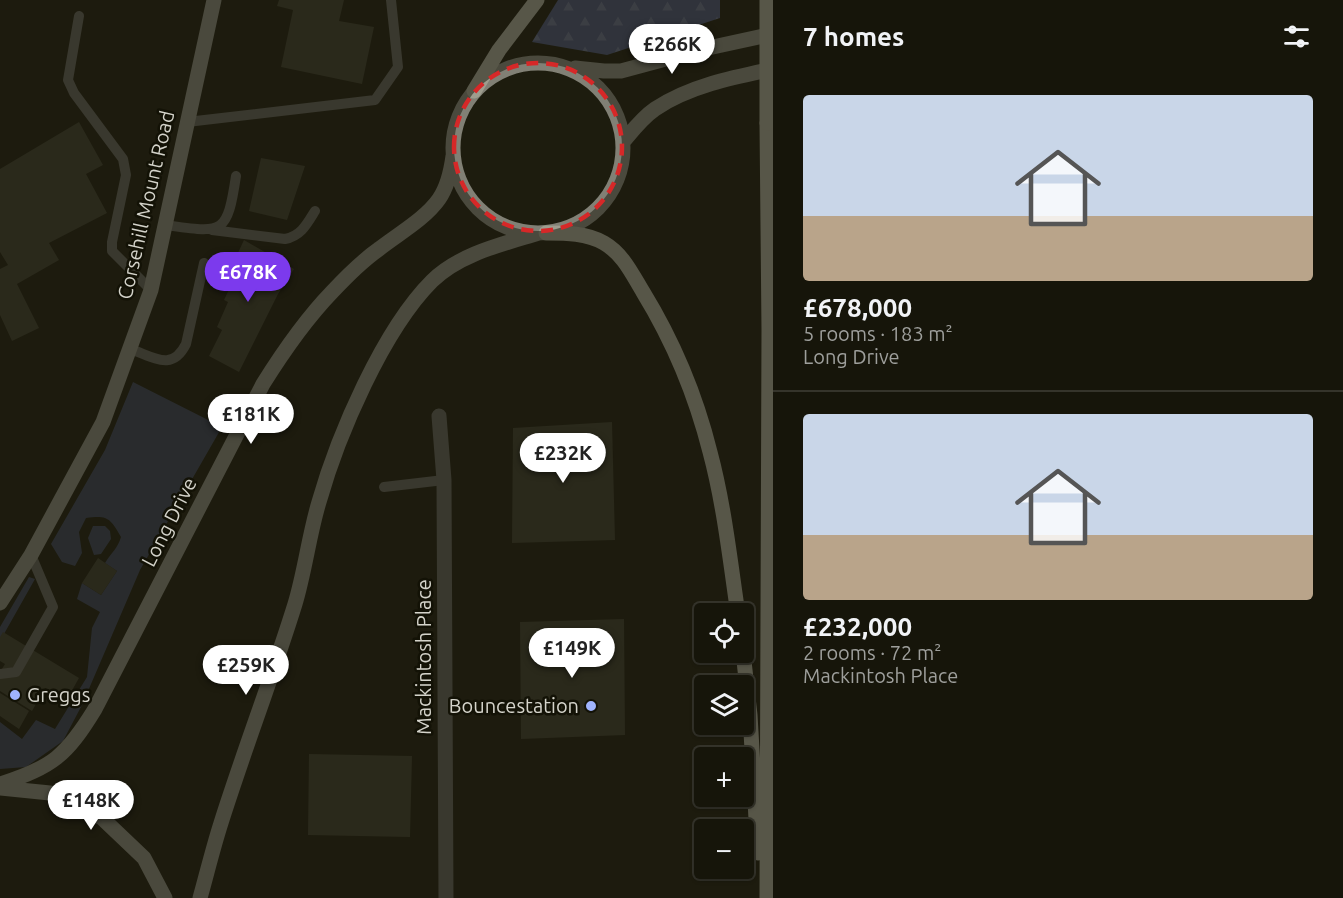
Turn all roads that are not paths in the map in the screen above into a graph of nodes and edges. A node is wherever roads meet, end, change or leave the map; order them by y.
1 (214, 0) edge
2 (392, 0) edge
3 (537, 0) edge
4 (767, 0) edge
5 (79, 16) dead end
6 (773, 34) edge
7 (569, 68) junction
8 (773, 69) edge
9 (474, 91) junction
10 (187, 122) junction
11 (623, 142) junction
12 (453, 156) junction
13 (236, 176) dead end
14 (315, 211) dead end
15 (165, 225) junction
16 (212, 230) junction
17 (543, 233) junction
18 (204, 263) dead end
19 (151, 290) junction
20 (130, 349) junction
21 (439, 416) dead end
22 (444, 480) junction
23 (384, 487) dead end
24 (31, 555) junction
25 (0, 603) edge
26 (736, 603) edge
27 (744, 663) edge
28 (0, 674) edge
29 (0, 786) edge
30 (165, 898) edge
31 (201, 898) edge
32 (446, 898) edge
33 (760, 898) edge
34 (767, 898) edge

1 - 10 main road, Corsehill Mount Road
2 - 10 lane
3 - 9 main road
4 - 34 main road, bridge
5 - 19 lane
6 - 7 main road
7 - 9 main road
7 - 11 main road
8 - 11 main road
9 - 12 main road
10 - 15 main road, Corsehill Mount Road
11 - 17 main road
12 - 17 main road
12 - 29 main road, Long Drive
13 - 16 lane
14 - 16 lane
15 - 16 lane
15 - 19 main road, Corsehill Mount Road
17 - 26 main road
17 - 31 main road
18 - 20 lane
19 - 20 main road, Corsehill Mount Road
20 - 24 main road, Corsehill Mount Road
21 - 22 street, Mackintosh Place
22 - 23 lane
22 - 32 street, Mackintosh Place
24 - 25 main road, Corsehill Mount Road
24 - 28 lane
27 - 33 main road
29 - 30 main road

